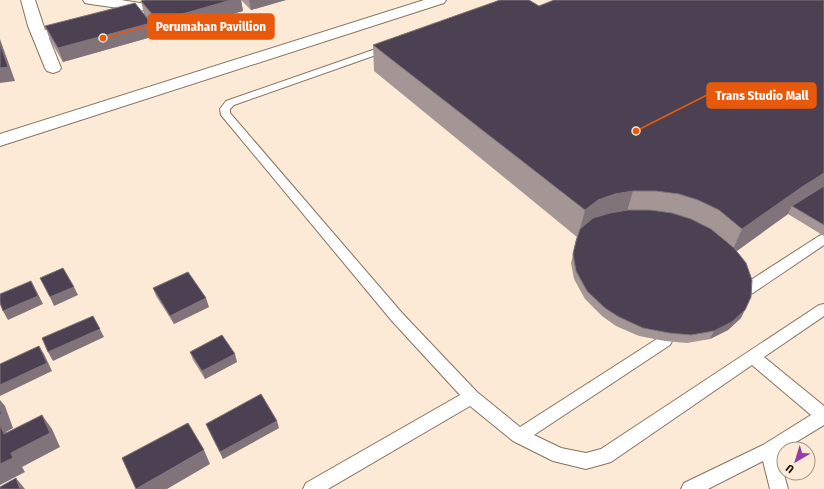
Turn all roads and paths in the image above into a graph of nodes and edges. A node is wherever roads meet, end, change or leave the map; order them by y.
1 (28, 0) edge
2 (90, 0) edge
3 (165, 0) edge
4 (407, 0) edge
5 (439, 0) edge
6 (140, 7) junction
7 (109, 16) edge
8 (94, 20) edge
9 (40, 36) junction
10 (400, 44) edge
11 (54, 68) dead end
12 (0, 132) edge
13 (0, 140) edge
14 (824, 239) edge
15 (748, 289) edge
16 (824, 309) edge
17 (665, 341) edge
18 (753, 357) junction
19 (471, 397) junction
20 (824, 416) edge
21 (519, 436) junction
22 (769, 450) junction
23 (312, 489) edge
24 (690, 489) edge
25 (779, 489) edge

1 - 9 street
2 - 6 street
3 - 6 street
4 - 12 street
5 - 13 street
6 - 7 street
8 - 9 street
9 - 11 street
10 - 19 lane
14 - 15 lane
16 - 18 lane
17 - 21 lane
18 - 20 lane
18 - 21 lane
19 - 21 lane
19 - 23 lane
20 - 22 lane
22 - 24 lane
22 - 25 lane

